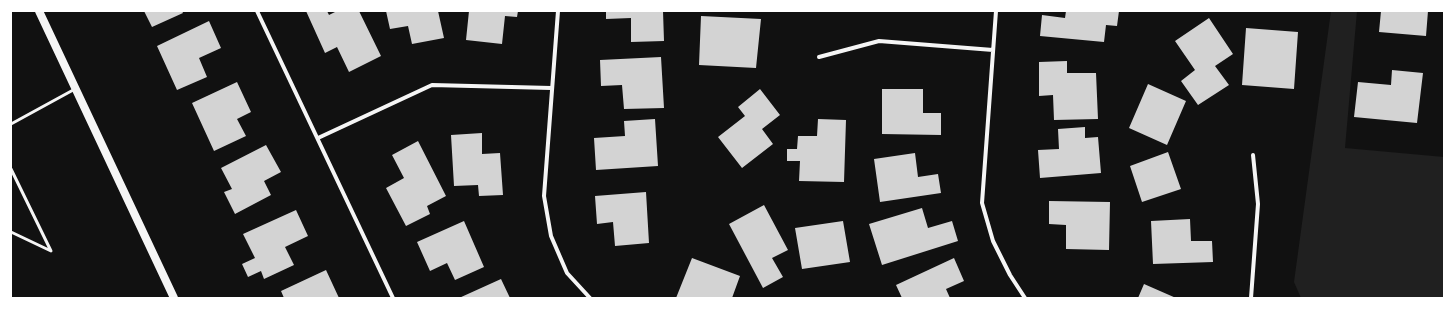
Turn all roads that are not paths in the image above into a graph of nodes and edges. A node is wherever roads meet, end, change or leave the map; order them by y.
1 (38, 11) edge
2 (257, 11) edge
3 (558, 11) edge
4 (996, 11) edge
5 (993, 50) junction
6 (818, 57) dead end
7 (551, 88) junction
8 (75, 89) junction
9 (11, 124) edge
10 (318, 138) junction
11 (1252, 155) dead end
12 (11, 170) edge
13 (11, 232) edge
14 (174, 298) edge
15 (393, 298) edge
16 (590, 298) edge
17 (1026, 298) edge
18 (1251, 298) edge

1 - 8 main road
2 - 10 street
3 - 7 street
4 - 5 street
5 - 6 street
5 - 17 street
7 - 10 street
7 - 16 street
8 - 9 lane
8 - 14 main road
10 - 15 street
11 - 18 street
12 - 13 lane

